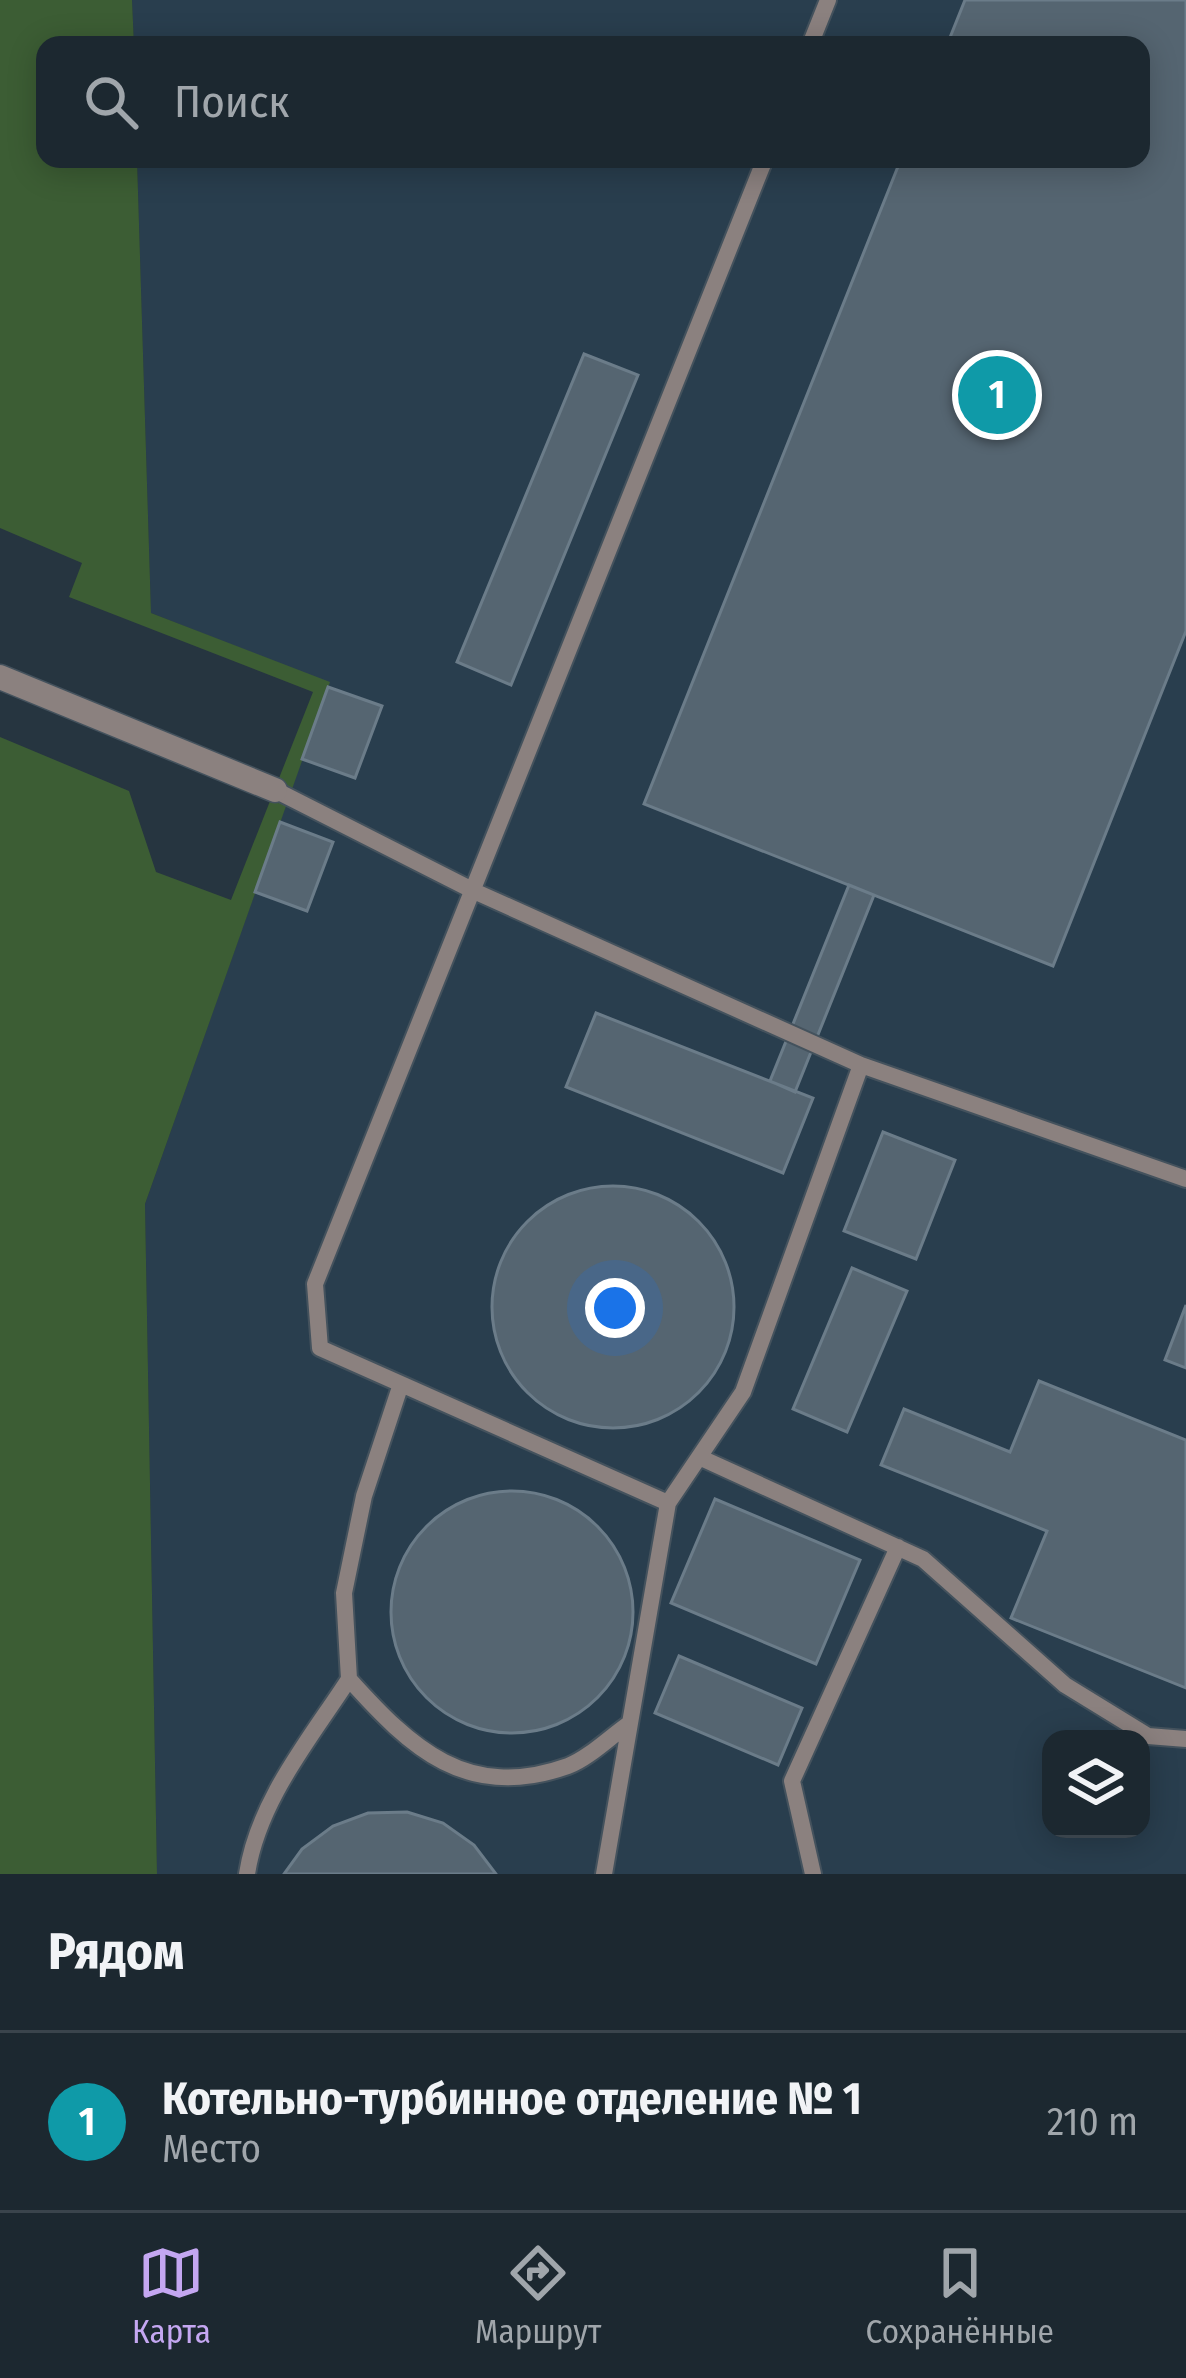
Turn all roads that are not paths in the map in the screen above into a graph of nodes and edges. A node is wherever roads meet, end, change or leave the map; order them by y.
1 (828, 0) edge
2 (814, 36) edge
3 (761, 168) edge
4 (0, 677) edge
5 (274, 790) joint
6 (476, 892) junction
7 (861, 1065) junction
8 (1186, 1179) edge
9 (401, 1384) junction
10 (699, 1457) junction
11 (668, 1504) junction
12 (898, 1547) junction
13 (350, 1678) junction
14 (630, 1723) junction
15 (1186, 1739) edge
16 (247, 1874) edge
17 (604, 1874) edge
18 (813, 1874) edge

1 - 2 lane
3 - 6 lane
4 - 5 street
5 - 6 lane
6 - 7 lane
6 - 9 lane
7 - 8 lane
7 - 10 lane
9 - 11 lane
9 - 13 lane
10 - 11 lane
10 - 12 lane
11 - 14 lane
12 - 15 lane
12 - 18 lane
13 - 14 lane
13 - 16 lane
14 - 17 lane

